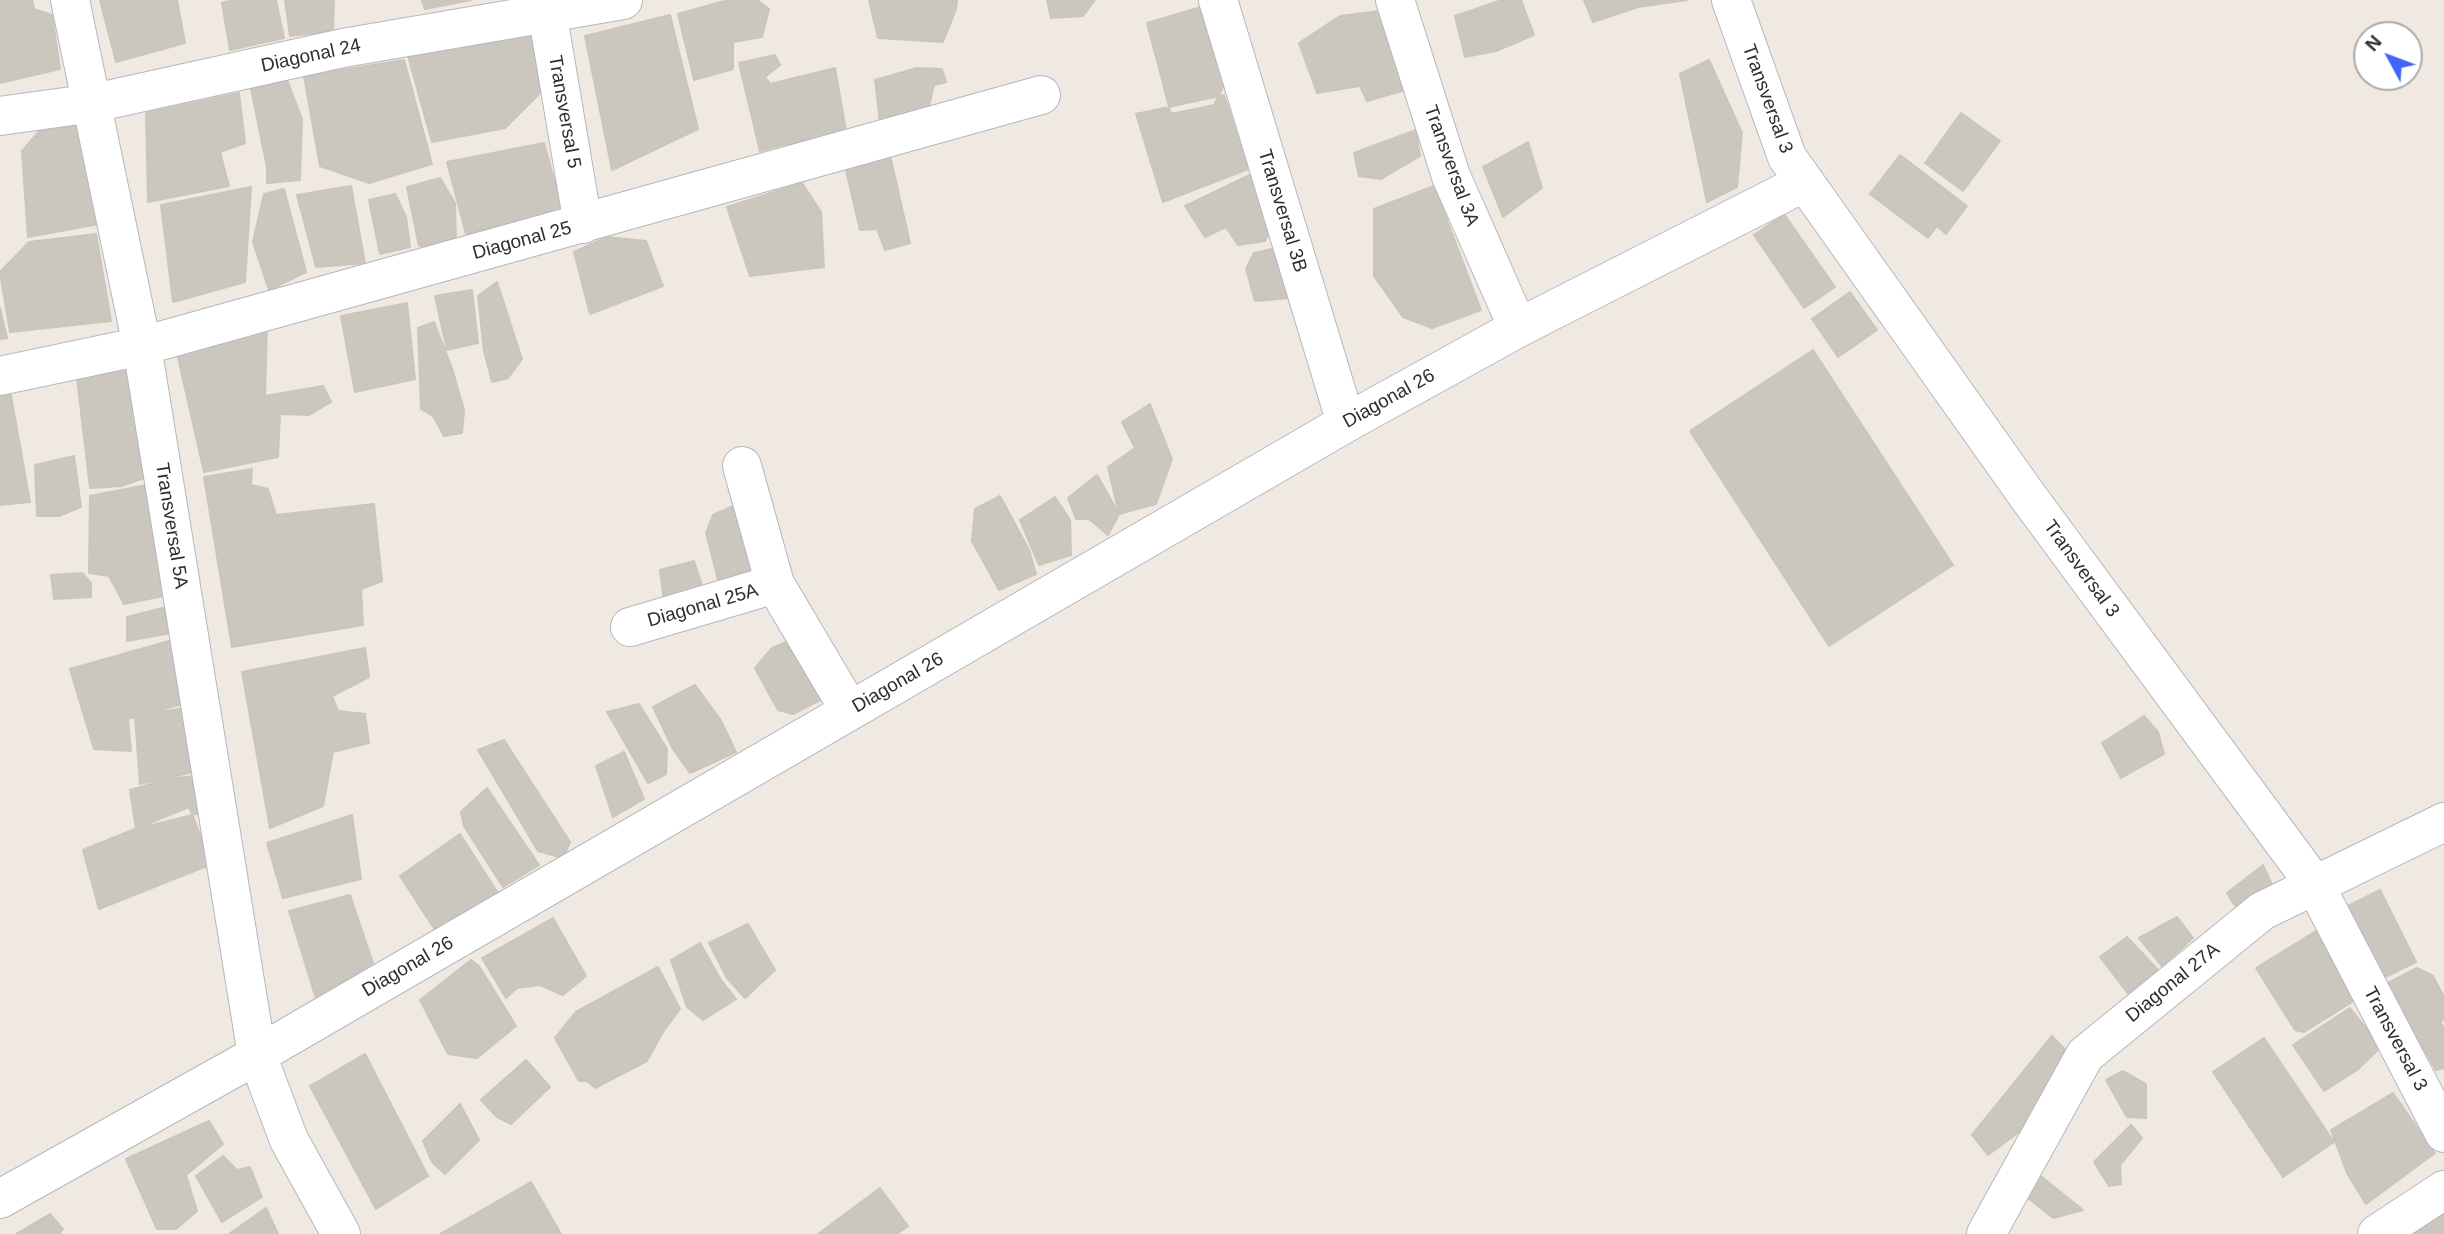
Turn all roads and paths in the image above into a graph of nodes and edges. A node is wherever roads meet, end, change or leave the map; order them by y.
1 (71, 0) edge
2 (623, 0) edge
3 (1218, 0) edge
4 (1395, 0) edge
5 (1731, 0) edge
6 (546, 8) edge
7 (1041, 94) dead end
8 (94, 103) junction
9 (0, 116) edge
10 (1805, 182) junction
11 (583, 224) junction
12 (1518, 328) junction
13 (142, 346) junction
14 (0, 376) edge
15 (1346, 423) junction
16 (742, 466) dead end
17 (775, 584) junction
18 (630, 627) dead end
19 (850, 711) junction
20 (2444, 822) edge
21 (2315, 885) junction
22 (257, 1055) junction
23 (2444, 1133) edge
24 (2444, 1189) edge
25 (0, 1199) edge
26 (341, 1234) edge
27 (1986, 1234) edge
28 (2377, 1234) edge

1 - 8 street, Transversal 5A
2 - 6 street, Diagonal 24
3 - 15 street, Transversal 3B
4 - 12 street, Transversal 3A
5 - 10 street, Transversal 3
6 - 8 street, Diagonal 24
6 - 11 street, Transversal 5
7 - 11 street, Diagonal 25
8 - 9 street, Diagonal 24
8 - 13 street, Transversal 5A
10 - 12 street, Diagonal 26
10 - 21 street, Transversal 3
11 - 13 street, Diagonal 25
12 - 15 street, Diagonal 26
13 - 14 street, Diagonal 25
13 - 22 street, Transversal 5A
15 - 19 street, Diagonal 26
16 - 17 street
17 - 18 street, Diagonal 25A
17 - 19 street
19 - 22 street, Diagonal 26
20 - 21 street, Diagonal 27A
21 - 23 street, Transversal 3
21 - 27 street, Diagonal 27A
22 - 25 street, Diagonal 26
22 - 26 street, Transversal 5A
24 - 28 street

